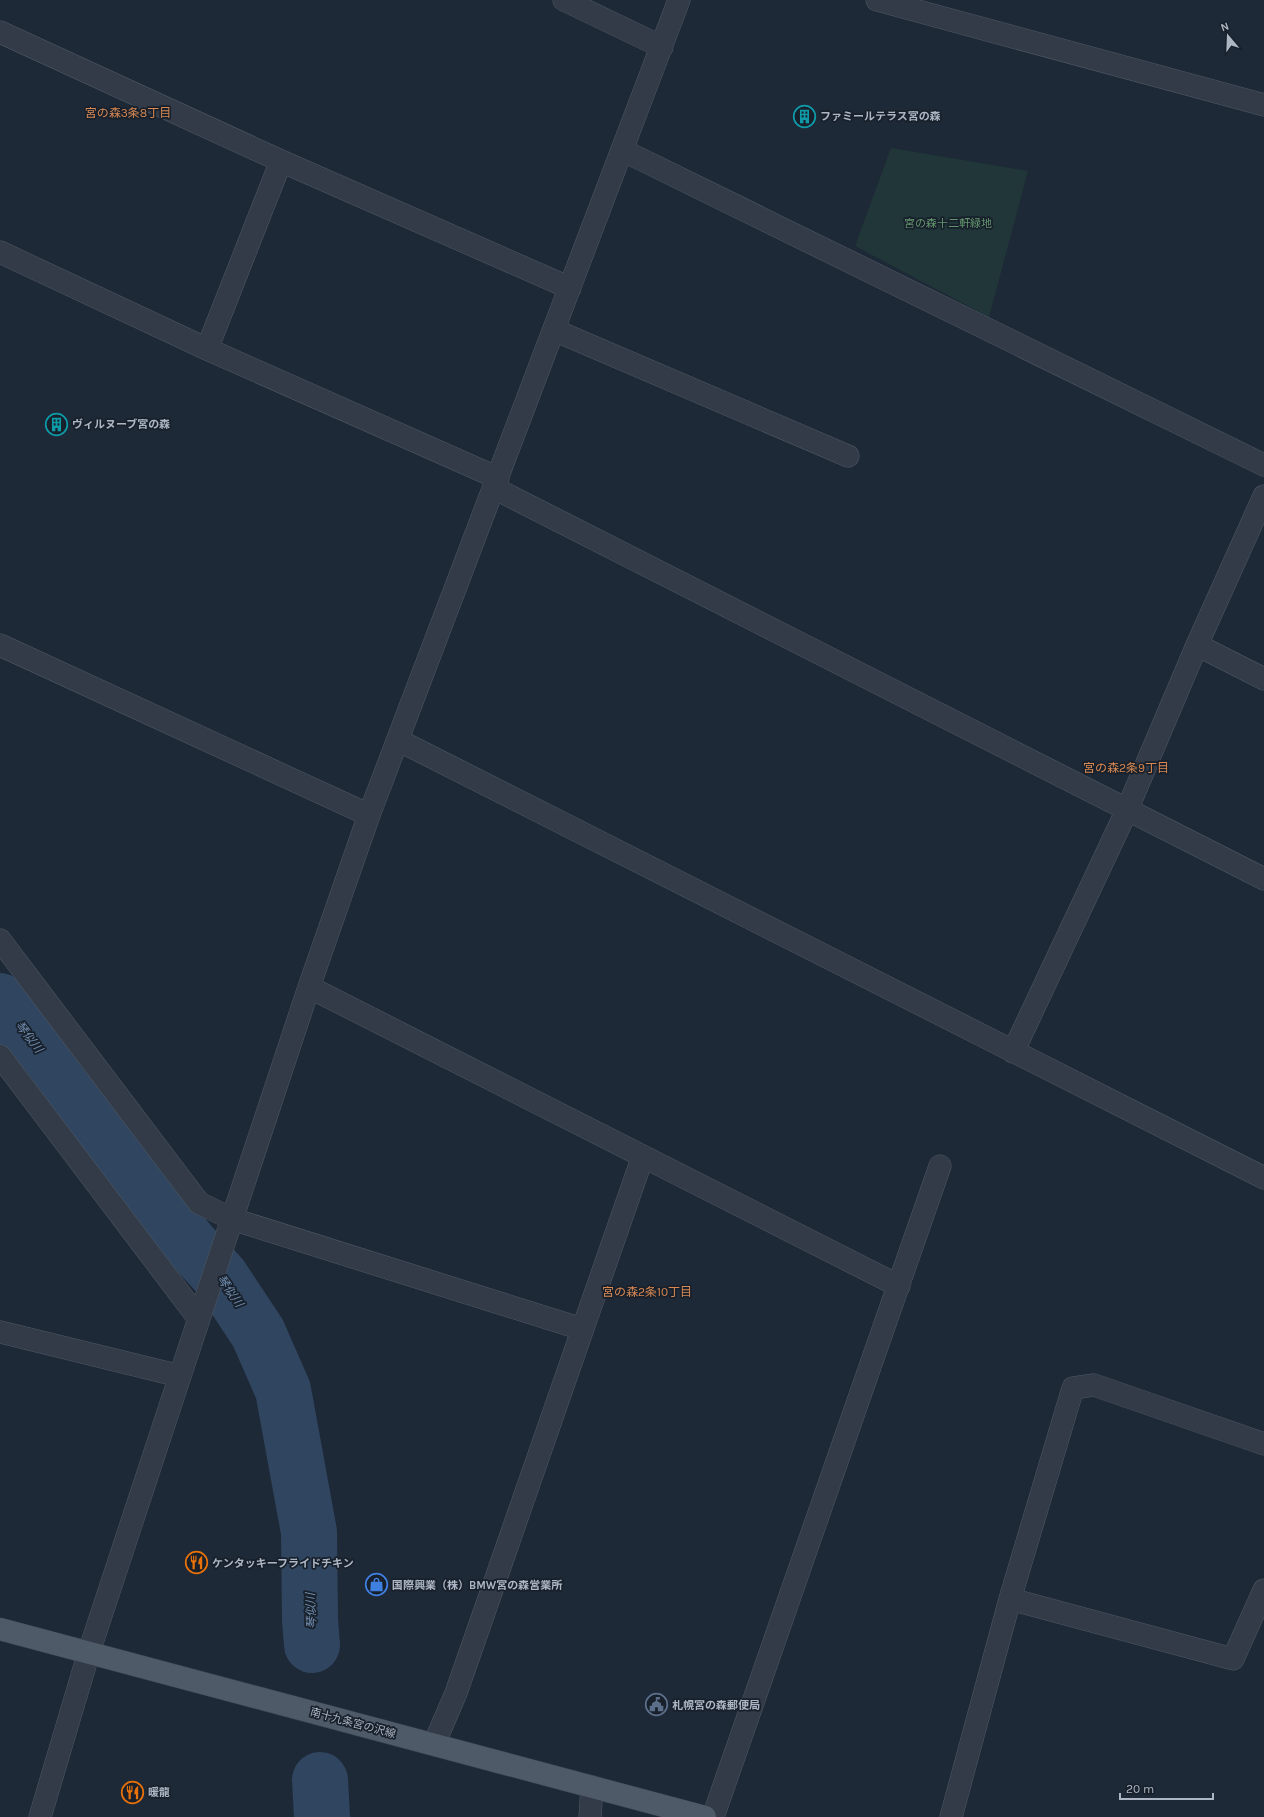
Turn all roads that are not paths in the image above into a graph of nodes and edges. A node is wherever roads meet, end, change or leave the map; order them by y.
1 (564, 0) edge
2 (680, 0) edge
3 (878, 0) edge
4 (0, 32) edge
5 (662, 47) junction
6 (1264, 105) edge
7 (622, 150) junction
8 (281, 161) junction
9 (0, 252) edge
10 (570, 288) junction
11 (554, 330) junction
12 (207, 349) junction
13 (848, 456) dead end
14 (1264, 465) edge
15 (496, 483) junction
16 (1264, 496) edge
17 (0, 645) edge
18 (1197, 645) junction
19 (1264, 679) edge
20 (398, 740) junction
21 (1126, 810) junction
22 (369, 815) junction
23 (1264, 879) edge
24 (0, 940) edge
25 (309, 987) junction
26 (1012, 1052) junction
27 (0, 1056) edge
28 (643, 1156) junction
29 (940, 1166) dead end
30 (1264, 1178) edge
31 (232, 1219) junction
32 (899, 1286) junction
33 (199, 1319) junction
34 (582, 1329) junction
35 (0, 1332) edge
36 (180, 1376) junction
37 (1264, 1444) edge
38 (1264, 1590) edge
39 (1010, 1599) junction
40 (0, 1629) edge
41 (89, 1652) junction
42 (434, 1744) junction
43 (592, 1787) junction
44 (40, 1817) edge
45 (590, 1817) edge
46 (705, 1817) edge
47 (713, 1817) edge
48 (951, 1817) edge

1 - 5 street
2 - 5 street
3 - 6 street
4 - 8 street
5 - 7 street
7 - 10 street
7 - 14 street
8 - 10 street
8 - 12 street
9 - 12 street
10 - 11 street
11 - 13 street
11 - 15 street
12 - 15 street
15 - 20 street
15 - 21 street
16 - 18 street
17 - 22 street
18 - 19 street
18 - 21 street
20 - 22 street
20 - 26 street
21 - 23 street
21 - 26 street
22 - 25 street
24 - 31 street
25 - 28 street
25 - 31 street
26 - 30 street
27 - 33 street
28 - 32 street
28 - 34 street
29 - 32 street
31 - 33 street
31 - 34 street
32 - 47 street
33 - 36 street
34 - 42 street
35 - 36 street
36 - 41 street
37 - 39 street
38 - 39 street
39 - 48 street
40 - 41 main road, 南十九条宮の沢線
41 - 42 main road, 南十九条宮の沢線
41 - 44 street
42 - 43 main road, 南十九条宮の沢線
43 - 45 street
43 - 46 main road, 南十九条宮の沢線

